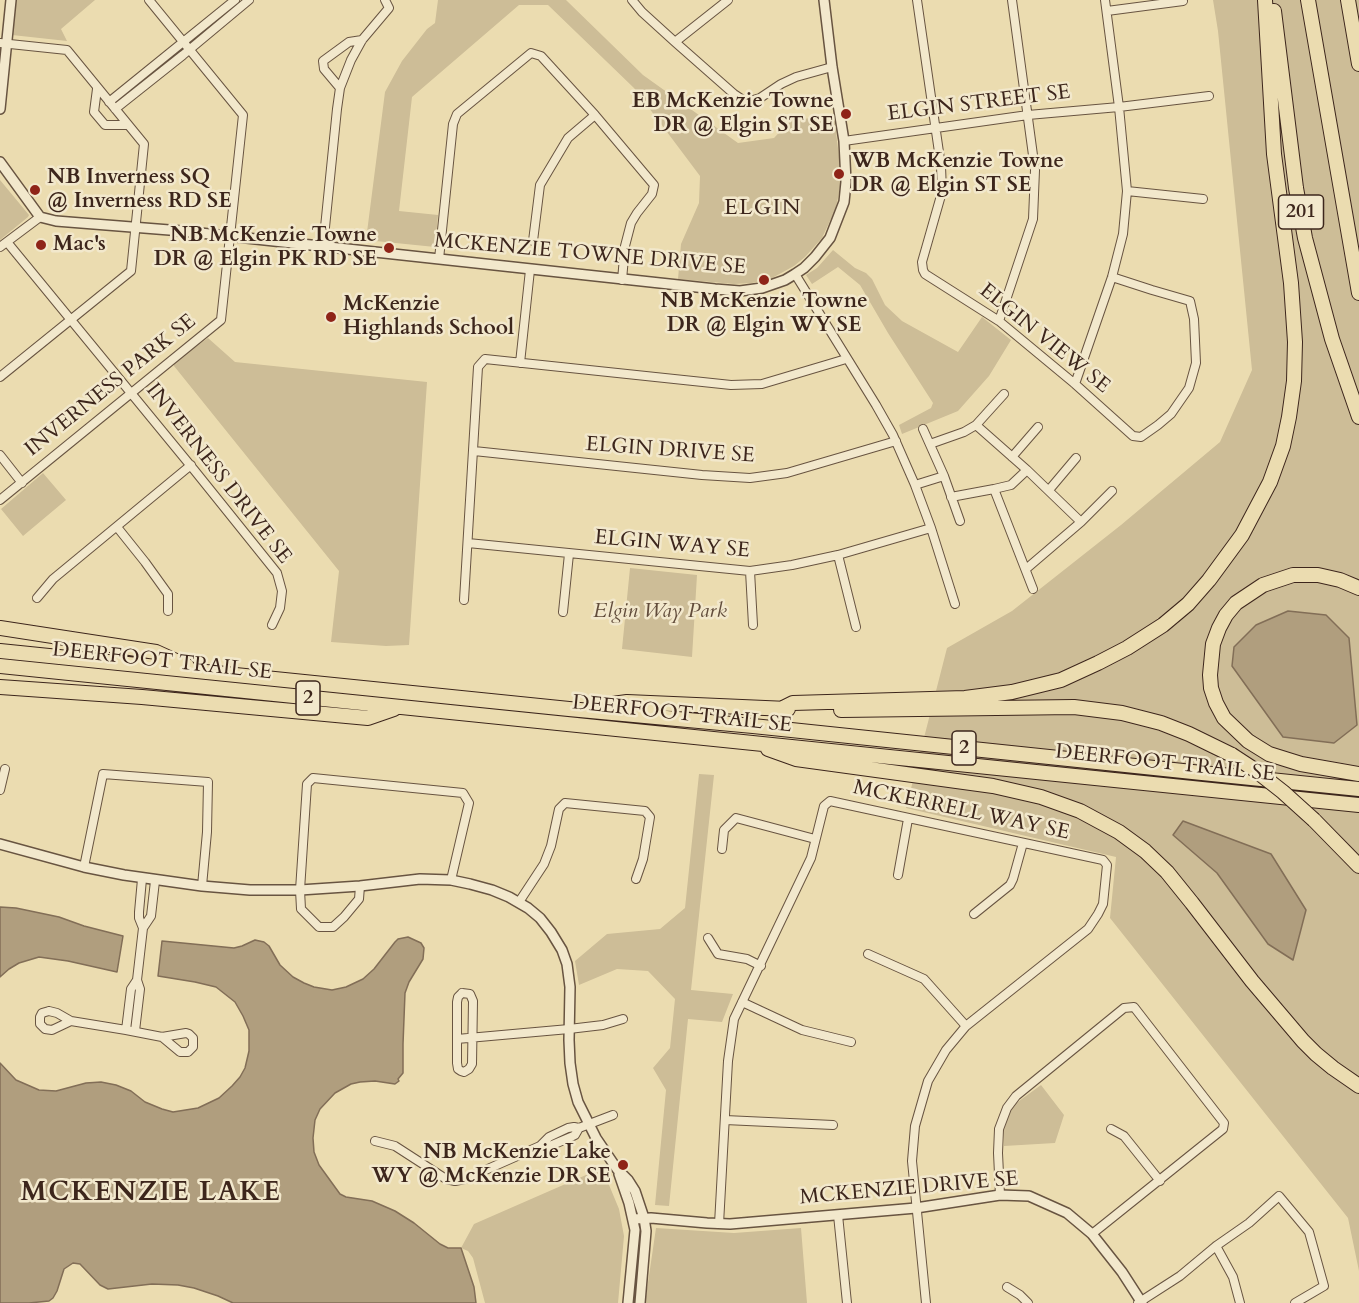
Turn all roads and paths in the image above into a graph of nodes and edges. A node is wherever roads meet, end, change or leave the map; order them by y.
1 (11, 0) edge
2 (149, 0) edge
3 (235, 0) edge
4 (249, 0) edge
5 (385, 0) edge
6 (632, 0) edge
7 (728, 0) edge
8 (825, 0) edge
9 (918, 0) edge
10 (1012, 0) edge
11 (1105, 0) edge
12 (1264, 0) edge
13 (1273, 0) edge
14 (1308, 0) edge
15 (1348, 0) edge
16 (1183, 1) edge
17 (1107, 11) junction
18 (362, 40) junction
19 (184, 42) junction
20 (675, 42) junction
21 (4, 43) edge
22 (190, 50) junction
23 (1359, 64) edge
24 (832, 67) junction
25 (98, 88) junction
26 (340, 88) junction
27 (1209, 96) dead end
28 (109, 102) junction
29 (1119, 107) junction
30 (0, 109) edge
31 (115, 110) junction
32 (595, 115) junction
33 (1028, 115) junction
34 (127, 125) junction
35 (935, 127) junction
36 (844, 141) junction
37 (0, 162) edge
38 (1127, 191) junction
39 (1203, 200) dead end
40 (40, 217) junction
41 (136, 228) junction
42 (230, 237) junction
43 (533, 241) dead end
44 (3, 244) edge
45 (322, 247) junction
46 (439, 259) junction
47 (530, 270) junction
48 (795, 274) junction
49 (1112, 277) junction
50 (622, 280) junction
51 (1359, 293) edge
52 (71, 319) junction
53 (999, 321) junction
54 (846, 359) junction
55 (520, 363) junction
56 (0, 377) edge
57 (1075, 384) junction
58 (131, 393) junction
59 (1004, 394) dead end
60 (1359, 417) edge
61 (976, 425) junction
62 (1038, 427) dead end
63 (923, 429) dead end
64 (896, 441) junction
65 (930, 444) junction
66 (474, 451) junction
67 (0, 455) edge
68 (1012, 457) junction
69 (1076, 458) dead end
70 (190, 465) junction
71 (1027, 470) junction
72 (944, 476) junction
73 (22, 483) junction
74 (915, 485) junction
75 (994, 489) junction
76 (1048, 490) junction
77 (1112, 491) dead end
78 (951, 497) junction
79 (0, 500) edge
80 (960, 521) dead end
81 (1081, 522) junction
82 (117, 527) junction
83 (931, 528) junction
84 (468, 543) junction
85 (570, 554) junction
86 (838, 555) junction
87 (1026, 568) junction
88 (750, 571) junction
89 (1359, 588) edge
90 (1033, 589) dead end
91 (38, 598) dead end
92 (464, 600) dead end
93 (955, 604) dead end
94 (168, 611) dead end
95 (563, 612) dead end
96 (272, 625) dead end
97 (753, 625) dead end
98 (856, 627) dead end
99 (0, 628) edge
100 (0, 651) edge
101 (0, 666) edge
102 (200, 672) junction
103 (0, 687) edge
104 (400, 707) junction
105 (569, 709) junction
106 (781, 709) junction
107 (753, 743) junction
108 (5, 769) dead end
109 (1359, 774) edge
110 (1359, 789) edge
111 (0, 790) edge
112 (1359, 805) edge
113 (908, 819) junction
114 (815, 839) junction
115 (1023, 843) junction
116 (0, 844) edge
117 (722, 849) dead end
118 (1359, 866) edge
119 (84, 867) junction
120 (898, 874) dead end
121 (142, 879) junction
122 (636, 879) dead end
123 (155, 880) junction
124 (451, 880) junction
125 (202, 886) junction
126 (360, 886) junction
127 (300, 890) junction
128 (519, 902) junction
129 (974, 914) dead end
130 (143, 928) junction
131 (708, 938) dead end
132 (868, 954) dead end
133 (760, 966) junction
134 (137, 980) junction
135 (742, 1002) junction
136 (623, 1019) dead end
137 (71, 1022) dead end
138 (966, 1026) junction
139 (126, 1029) junction
140 (569, 1029) junction
141 (135, 1031) junction
142 (162, 1037) dead end
143 (472, 1038) junction
144 (457, 1039) junction
145 (851, 1042) dead end
146 (1359, 1086) edge
147 (612, 1115) dead end
148 (725, 1120) junction
149 (833, 1125) dead end
150 (584, 1126) junction
151 (1111, 1129) dead end
152 (375, 1141) dead end
153 (617, 1169) junction
154 (1160, 1180) junction
155 (1000, 1195) junction
156 (916, 1208) junction
157 (838, 1215) junction
158 (645, 1218) junction
159 (633, 1219) junction
160 (719, 1224) junction
161 (1092, 1234) junction
162 (1216, 1246) junction
163 (1007, 1287) dead end
164 (1140, 1302) edge
165 (628, 1303) edge
166 (640, 1303) edge
167 (846, 1303) edge
168 (926, 1303) edge
169 (1028, 1303) edge
170 (1240, 1303) edge
171 (1295, 1303) edge

1 - 21 street
2 - 19 street, INVERNESS PARK SE
3 - 19 street
4 - 22 street
5 - 18 street
6 - 20 street
7 - 20 street
8 - 24 street, MCKENZIE TOWNE DRIVE SE
9 - 35 street, ELGIN VIEW SE
10 - 33 street
11 - 17 street
12 - 106 highway
13 - 60 highway, 201
14 - 51 highway
15 - 23 highway
16 - 17 street
17 - 29 street
18 - 26 street
18 - 26 street
19 - 22 street, INVERNESS PARK SE
19 - 28 street
20 - 24 street
21 - 25 street
21 - 30 street
22 - 31 street
22 - 42 street, INVERNESS PARK SE
24 - 36 street, MCKENZIE TOWNE DRIVE SE
25 - 28 street
25 - 34 street
26 - 45 street
27 - 29 street, ELGIN STREET SE
28 - 31 street
29 - 33 street, ELGIN STREET SE
29 - 38 street
31 - 34 street
32 - 43 street
32 - 46 street
32 - 50 street
33 - 35 street, ELGIN STREET SE
33 - 53 street
34 - 41 street
35 - 36 street, ELGIN STREET SE
35 - 53 street, ELGIN VIEW SE
36 - 48 street, MCKENZIE TOWNE DRIVE SE
37 - 40 street
38 - 39 street
38 - 49 street
40 - 41 street, MCKENZIE TOWNE DRIVE SE
40 - 44 street
41 - 42 street, MCKENZIE TOWNE DRIVE SE
41 - 52 street
42 - 45 street, MCKENZIE TOWNE DRIVE SE
42 - 58 street, INVERNESS PARK SE
44 - 52 street, INVERNESS DRIVE SE
45 - 46 street, MCKENZIE TOWNE DRIVE SE
46 - 47 street, MCKENZIE TOWNE DRIVE SE
47 - 50 street, MCKENZIE TOWNE DRIVE SE
47 - 55 street
48 - 50 street, MCKENZIE TOWNE DRIVE SE
48 - 54 street
49 - 57 street
49 - 57 street, ELGIN VIEW SE
52 - 56 street
52 - 58 street, INVERNESS DRIVE SE
53 - 57 street, ELGIN VIEW SE
54 - 55 street
54 - 64 street
55 - 66 street
58 - 70 street, INVERNESS DRIVE SE
58 - 73 street, INVERNESS PARK SE
59 - 61 street
61 - 65 street
61 - 68 street
62 - 68 street
63 - 65 street
64 - 66 street, ELGIN DRIVE SE
64 - 74 street
65 - 72 street
66 - 84 street
67 - 73 street
68 - 71 street
69 - 76 street
70 - 82 street
70 - 96 street, INVERNESS DRIVE SE
71 - 75 street
71 - 76 street
72 - 74 street
72 - 78 street
73 - 79 street, INVERNESS PARK SE
74 - 83 street
75 - 78 street
75 - 87 street
76 - 81 street
77 - 81 street
78 - 80 street
81 - 87 street
82 - 91 street
82 - 94 street
83 - 86 street, ELGIN WAY SE
83 - 93 street
84 - 85 street, ELGIN WAY SE
84 - 92 street
85 - 88 street, ELGIN WAY SE
85 - 95 street
86 - 88 street, ELGIN WAY SE
86 - 98 street
87 - 90 street
88 - 97 street
89 - 109 highway
99 - 102 highway
100 - 102 highway, DEERFOOT TRAIL SE / 2
101 - 104 highway, DEERFOOT TRAIL SE / 2
102 - 105 highway, DEERFOOT TRAIL SE / 2
103 - 104 highway
104 - 107 highway, DEERFOOT TRAIL SE / 2
105 - 106 highway
105 - 110 highway, DEERFOOT TRAIL SE / 2
106 - 118 highway, bridge
107 - 112 highway, DEERFOOT TRAIL SE / 2
107 - 146 highway
108 - 111 street
113 - 114 street, MCKERRELL WAY SE
113 - 115 street, MCKERRELL WAY SE
113 - 120 street
114 - 117 street
114 - 133 street, MCKERRELL WAY SE
115 - 129 street
115 - 138 street, MCKERRELL WAY SE
116 - 119 street
119 - 121 street
119 - 125 street
121 - 123 street
121 - 130 street
122 - 128 street
123 - 125 street
123 - 130 street
124 - 126 street
124 - 127 street
124 - 128 street
125 - 127 street
126 - 127 street
126 - 127 street
128 - 140 street
130 - 134 street
131 - 133 street
132 - 138 street
133 - 135 street, MCKERRELL WAY SE
134 - 139 street
134 - 141 street
135 - 145 street
135 - 148 street, MCKERRELL WAY SE
136 - 140 street
137 - 139 street
138 - 156 street, MCKERRELL WAY SE
139 - 141 street
140 - 143 street
140 - 150 street
141 - 142 street
143 - 144 street
143 - 144 street
143 - 144 street
147 - 150 street
148 - 149 street
148 - 160 street, MCKERRELL WAY SE
150 - 152 street
150 - 153 street
151 - 154 street
153 - 158 street
153 - 159 street
154 - 155 street
154 - 161 street
155 - 156 street, MCKENZIE DRIVE SE
155 - 161 street, MCKENZIE DRIVE SE
156 - 157 street, MCKENZIE DRIVE SE
156 - 168 street, MCKERRELL WAY SE
157 - 160 street, MCKENZIE DRIVE SE
157 - 167 street
158 - 159 street, MCKENZIE DRIVE SE
158 - 160 street, MCKENZIE DRIVE SE
158 - 166 street
159 - 165 street
161 - 164 street, MCKENZIE DRIVE SE
162 - 164 street
162 - 170 street
162 - 171 street
163 - 169 street

